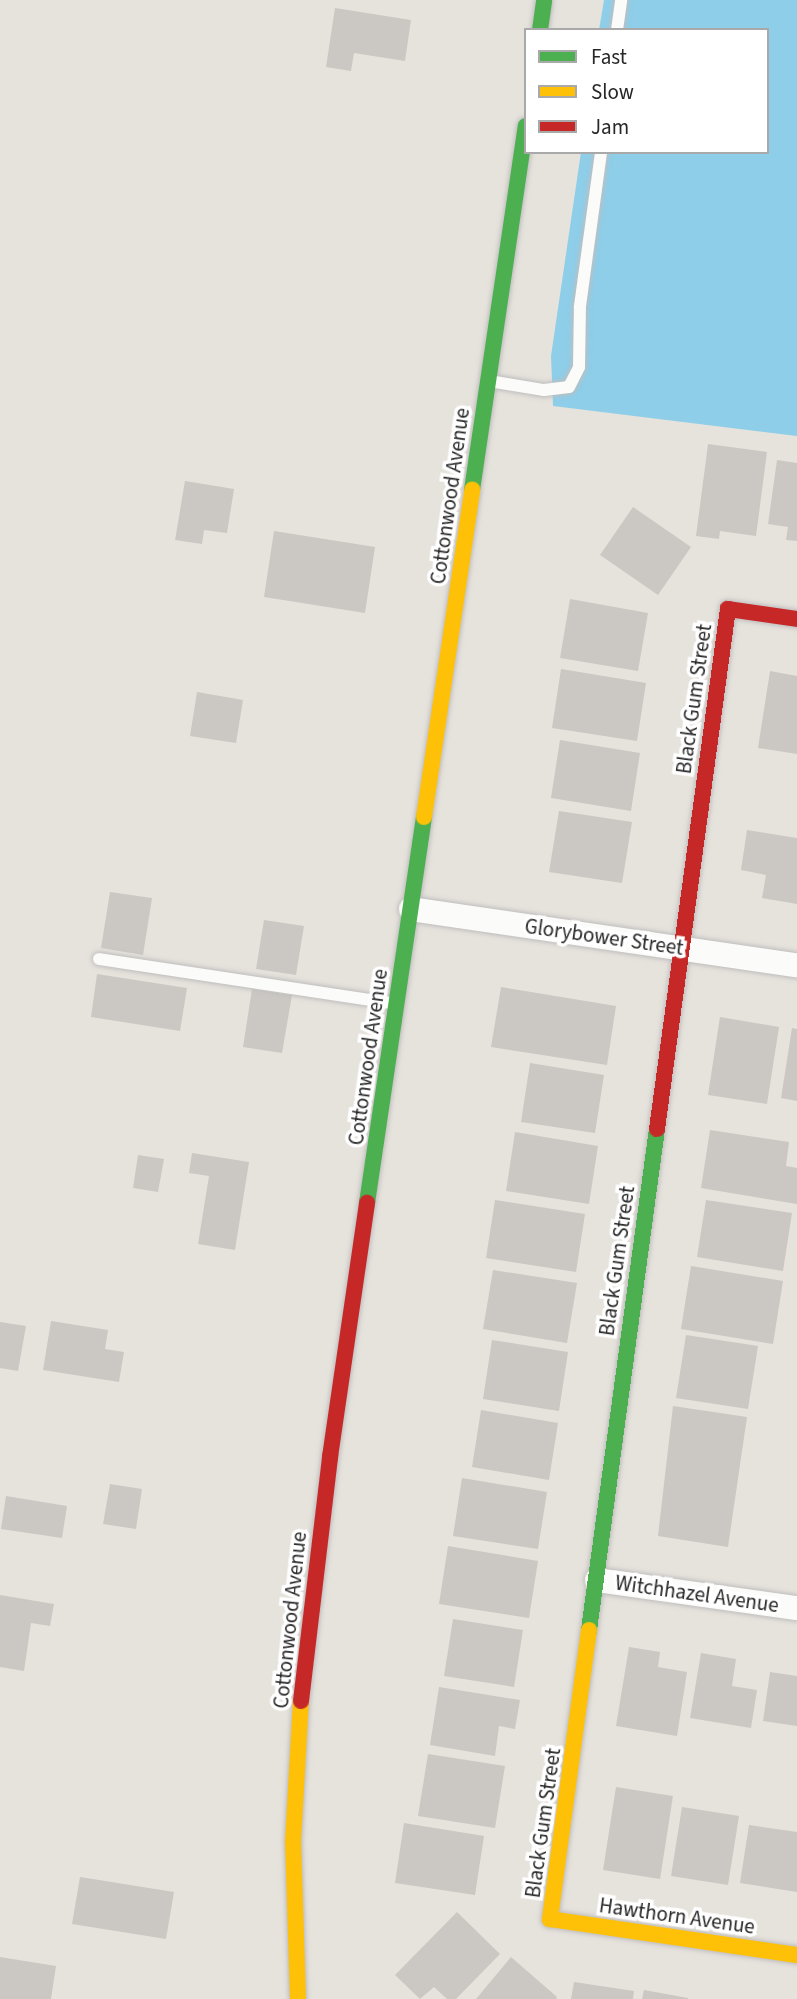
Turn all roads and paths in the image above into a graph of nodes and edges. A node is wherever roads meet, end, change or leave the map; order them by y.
1 (544, 0) edge
2 (621, 0) edge
3 (540, 28) edge
4 (617, 28) edge
5 (524, 138) edge
6 (601, 154) edge
7 (488, 381) junction
8 (797, 619) edge
9 (411, 909) junction
10 (681, 949) junction
11 (99, 959) dead end
12 (797, 965) edge
13 (397, 1004) junction
14 (597, 1580) junction
15 (797, 1608) edge
16 (550, 1919) joint
17 (797, 1955) edge
18 (298, 1999) edge

1 - 3 street
2 - 4 lane
5 - 7 street, Cottonwood Avenue
6 - 7 lane
7 - 9 street, Cottonwood Avenue
8 - 10 street, Black Gum Street
9 - 10 street, Glorybower Street
9 - 13 street, Cottonwood Avenue
10 - 12 street, Glorybower Street
10 - 14 street, Black Gum Street
11 - 13 lane
13 - 18 street, Cottonwood Avenue
14 - 15 street, Witchhazel Avenue
14 - 16 street, Black Gum Street
16 - 17 street, Hawthorn Avenue

